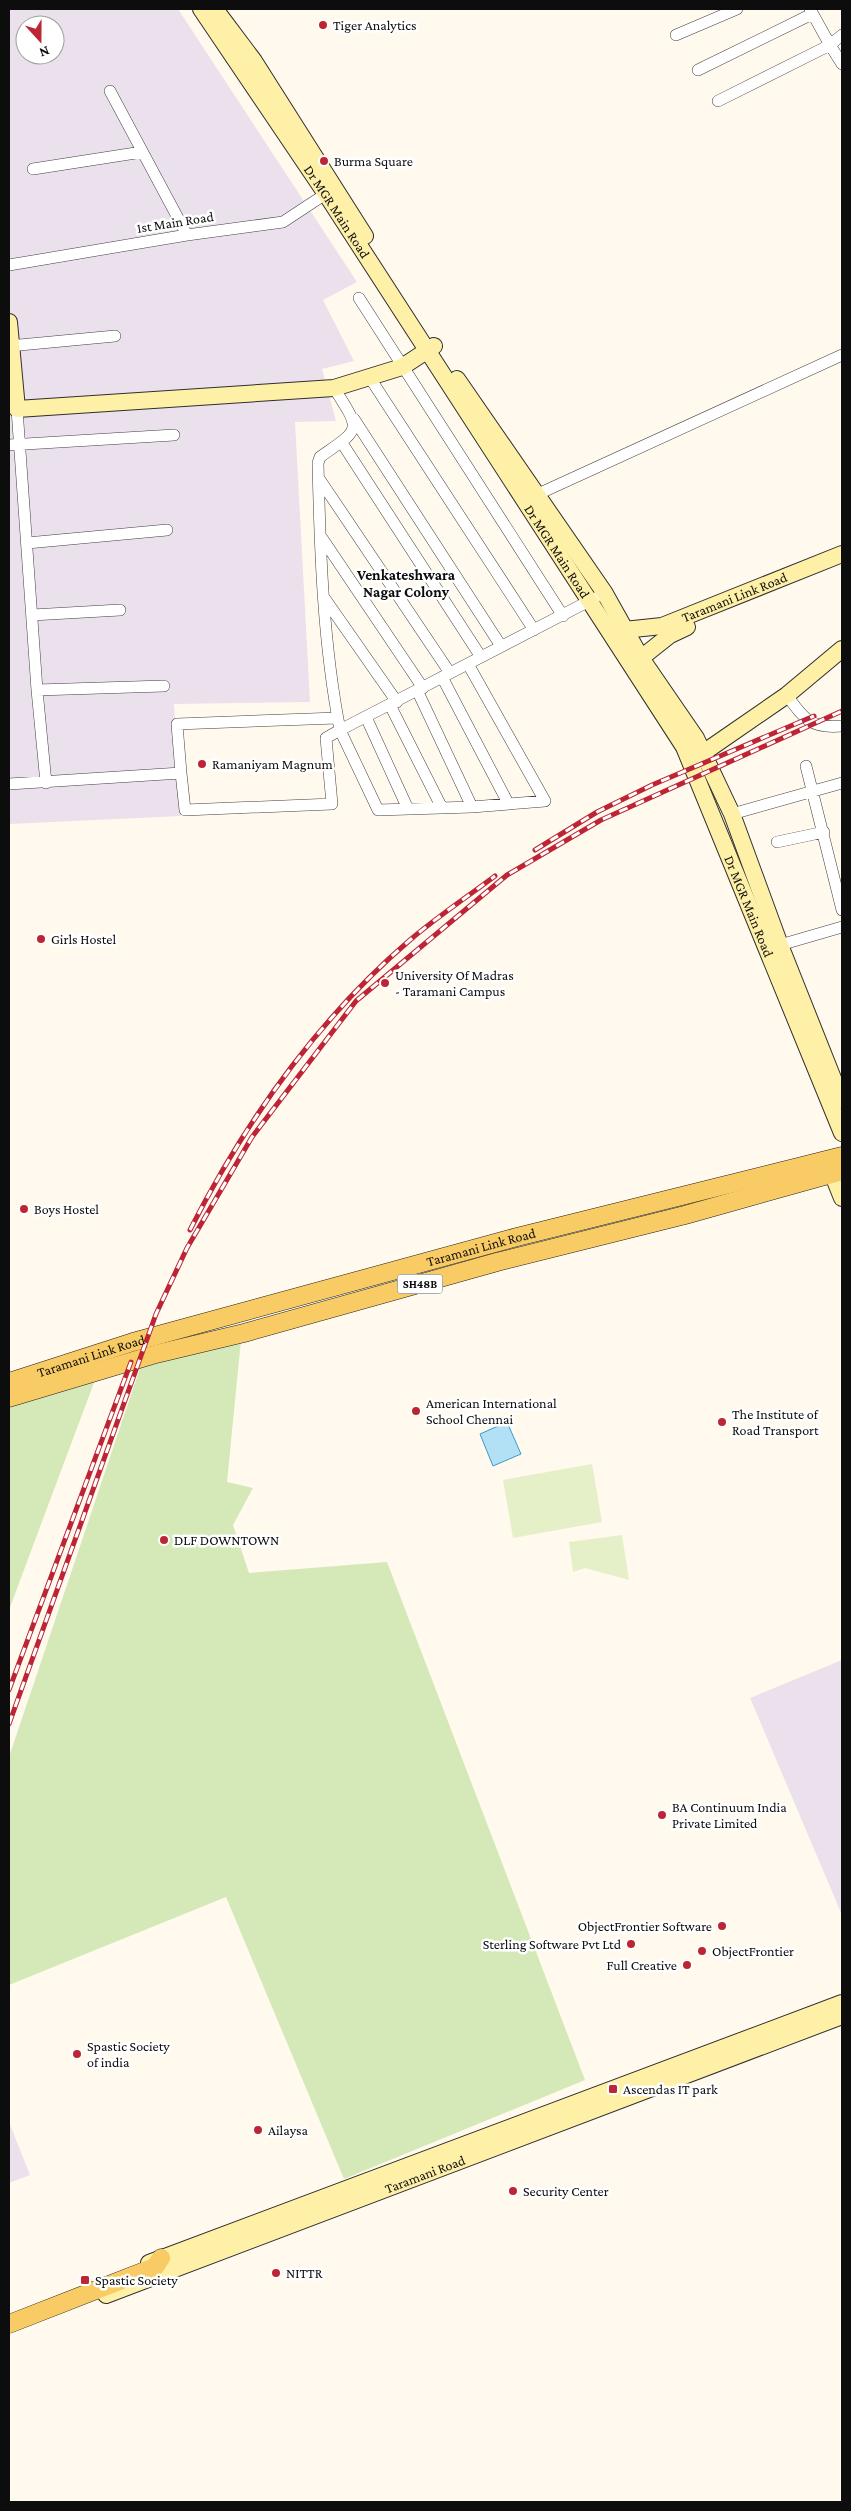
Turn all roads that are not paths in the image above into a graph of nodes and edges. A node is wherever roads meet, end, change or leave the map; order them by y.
1 (201, 9) edge
2 (215, 9) edge
3 (737, 9) edge
4 (811, 11) edge
5 (676, 35) dead end
6 (842, 35) edge
7 (830, 45) junction
8 (842, 64) edge
9 (698, 70) dead end
10 (110, 91) dead end
11 (718, 101) dead end
12 (142, 152) junction
13 (33, 169) dead end
14 (331, 191) junction
15 (187, 235) junction
16 (9, 264) edge
17 (359, 298) dead end
18 (9, 322) edge
19 (115, 336) dead end
20 (10, 346) edge
21 (431, 349) junction
22 (842, 355) edge
23 (402, 367) junction
24 (370, 378) junction
25 (334, 388) junction
26 (17, 409) junction
27 (354, 419) junction
28 (174, 435) dead end
29 (342, 443) junction
30 (14, 445) edge
31 (318, 478) junction
32 (536, 495) junction
33 (167, 530) dead end
34 (320, 536) junction
35 (27, 543) junction
36 (842, 554) edge
37 (842, 564) edge
38 (604, 592) junction
39 (324, 598) junction
40 (590, 602) junction
41 (120, 610) dead end
42 (32, 615) junction
43 (563, 616) junction
44 (534, 630) junction
45 (624, 630) junction
46 (501, 646) junction
47 (842, 649) edge
48 (482, 656) junction
49 (641, 658) junction
50 (468, 664) junction
51 (446, 675) junction
52 (164, 686) dead end
53 (420, 689) junction
54 (37, 690) junction
55 (787, 695) junction
56 (394, 703) junction
57 (366, 717) junction
58 (337, 718) junction
59 (842, 726) edge
60 (340, 730) junction
61 (696, 756) junction
62 (806, 766) dead end
63 (181, 773) junction
64 (46, 783) junction
65 (842, 783) edge
66 (9, 784) edge
67 (813, 790) junction
68 (508, 803) junction
69 (472, 806) junction
70 (442, 808) junction
71 (408, 809) junction
72 (732, 814) junction
73 (824, 832) junction
74 (776, 842) dead end
75 (842, 910) edge
76 (842, 927) edge
77 (780, 945) junction
78 (842, 1101) edge
79 (842, 1133) edge
80 (836, 1165) edge
81 (842, 1198) edge
82 (9, 1382) edge
83 (9, 1398) edge
84 (842, 2003) edge
85 (842, 2016) edge
86 (161, 2258) junction
87 (9, 2317) edge
88 (9, 2324) edge
89 (9, 2332) edge

1 - 14 street, Dr MGR Main Road
2 - 14 street, Dr MGR Main Road
3 - 5 street
4 - 7 street
4 - 9 street
6 - 7 street
7 - 8 street
7 - 11 street
10 - 12 street
12 - 13 street
12 - 15 street
14 - 15 street, 1st Main Road
14 - 21 street, Dr MGR Main Road
15 - 16 street, 1st Main Road
17 - 23 street
18 - 20 street
19 - 20 street
20 - 26 street
21 - 23 street
21 - 32 street, Dr MGR Main Road
21 - 40 street, Dr MGR Main Road
22 - 32 street
23 - 24 street
23 - 43 street
24 - 25 street
24 - 44 street
25 - 26 street
25 - 27 street
26 - 30 street
27 - 29 street
27 - 46 street
28 - 30 street
29 - 31 street
29 - 48 street
30 - 35 street
31 - 34 street
31 - 51 street
32 - 38 street, Dr MGR Main Road
33 - 35 street
34 - 39 street
34 - 53 street
35 - 42 street
36 - 45 street, Taramani Link Road
37 - 49 street, Taramani Link Road
38 - 40 street
38 - 45 street, Dr MGR Main Road
39 - 56 street
39 - 58 street
40 - 43 street
40 - 61 street, Dr MGR Main Road
41 - 42 street
42 - 54 street
43 - 44 street
44 - 46 street
45 - 49 street, Dr MGR Main Road
46 - 48 street
47 - 55 street
48 - 50 street
49 - 61 street, Dr MGR Main Road
50 - 51 street
50 - 68 street
51 - 53 street
51 - 68 street
52 - 54 street
53 - 56 street
53 - 69 street
54 - 64 street
55 - 59 street
55 - 61 street
56 - 57 street
56 - 70 street
57 - 60 street
57 - 71 street
58 - 60 street
58 - 63 street
60 - 63 street
60 - 71 street
61 - 72 street, Dr MGR Main Road
61 - 79 street, Dr MGR Main Road
62 - 67 street
63 - 64 street
64 - 66 street
65 - 67 street
67 - 72 street
67 - 73 street
68 - 69 street
69 - 70 street
70 - 71 street
72 - 77 street, Dr MGR Main Road
73 - 74 street
73 - 75 street
76 - 77 street
77 - 78 street, Dr MGR Main Road
80 - 81 street
80 - 82 main road, Taramani Link Road / SH48B
80 - 83 main road, Taramani Link Road / SH48B
84 - 86 street, Taramani Road
85 - 89 street, Taramani Road
86 - 87 street, Taramani Road
86 - 88 main road

